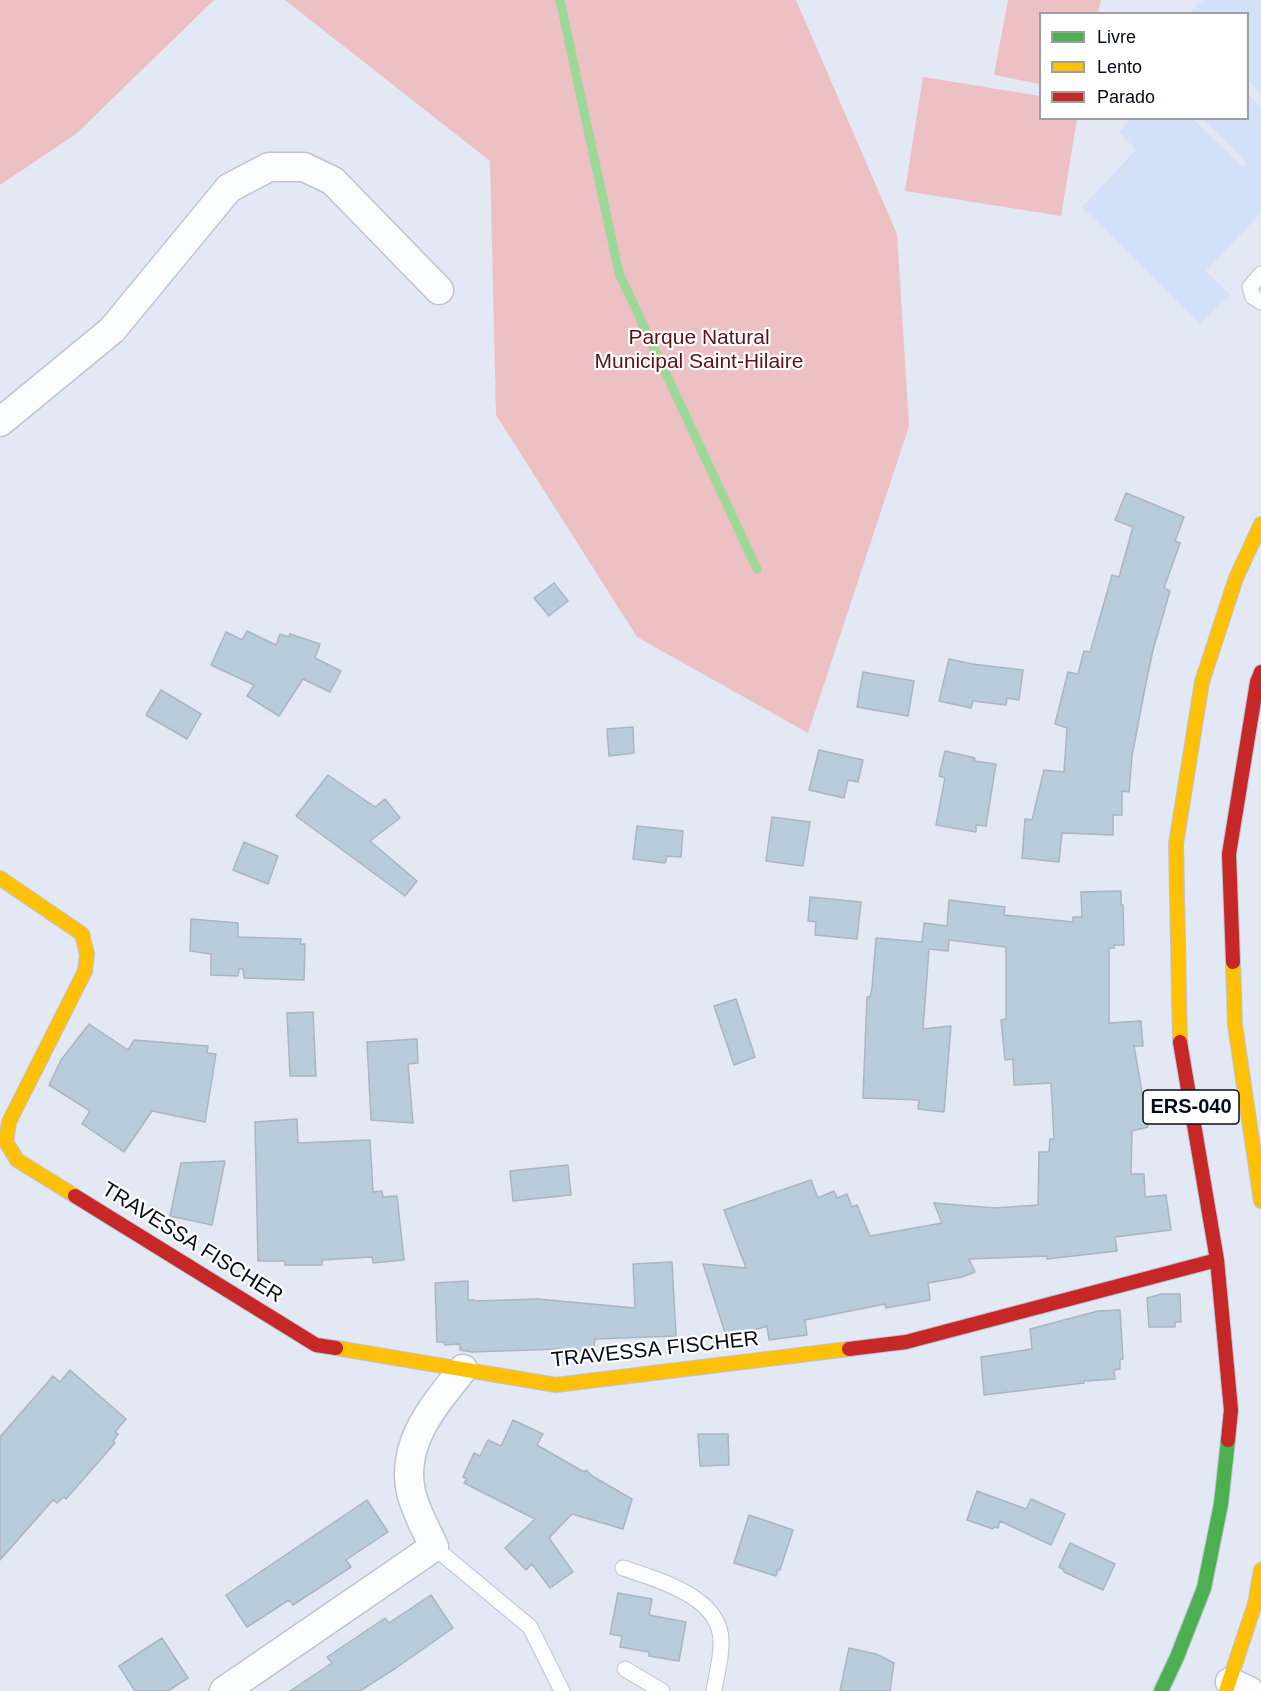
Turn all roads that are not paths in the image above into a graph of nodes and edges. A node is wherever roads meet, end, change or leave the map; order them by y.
1 (1261, 274) edge
2 (438, 290) dead end
3 (1261, 302) edge
4 (0, 422) edge
5 (1261, 524) edge
6 (1260, 685) edge
7 (0, 878) edge
8 (1261, 1201) edge
9 (1217, 1260) junction
10 (463, 1369) junction
11 (434, 1547) junction
12 (623, 1568) dead end
13 (1261, 1570) edge
14 (1258, 1598) edge
15 (625, 1669) dead end
16 (1235, 1688) edge
17 (224, 1691) edge
18 (562, 1691) edge
19 (662, 1691) edge
20 (714, 1691) edge
21 (1161, 1691) edge

1 - 3 lane
2 - 4 street
5 - 9 main road, ERS-040
6 - 8 main road, ERS-040
7 - 10 main road, TRAVESSA FISCHER
9 - 10 main road, TRAVESSA FISCHER
9 - 21 main road, ERS-040
10 - 11 street
11 - 17 street
11 - 18 lane
12 - 20 lane
13 - 14 main road
14 - 16 main road
15 - 19 lane

